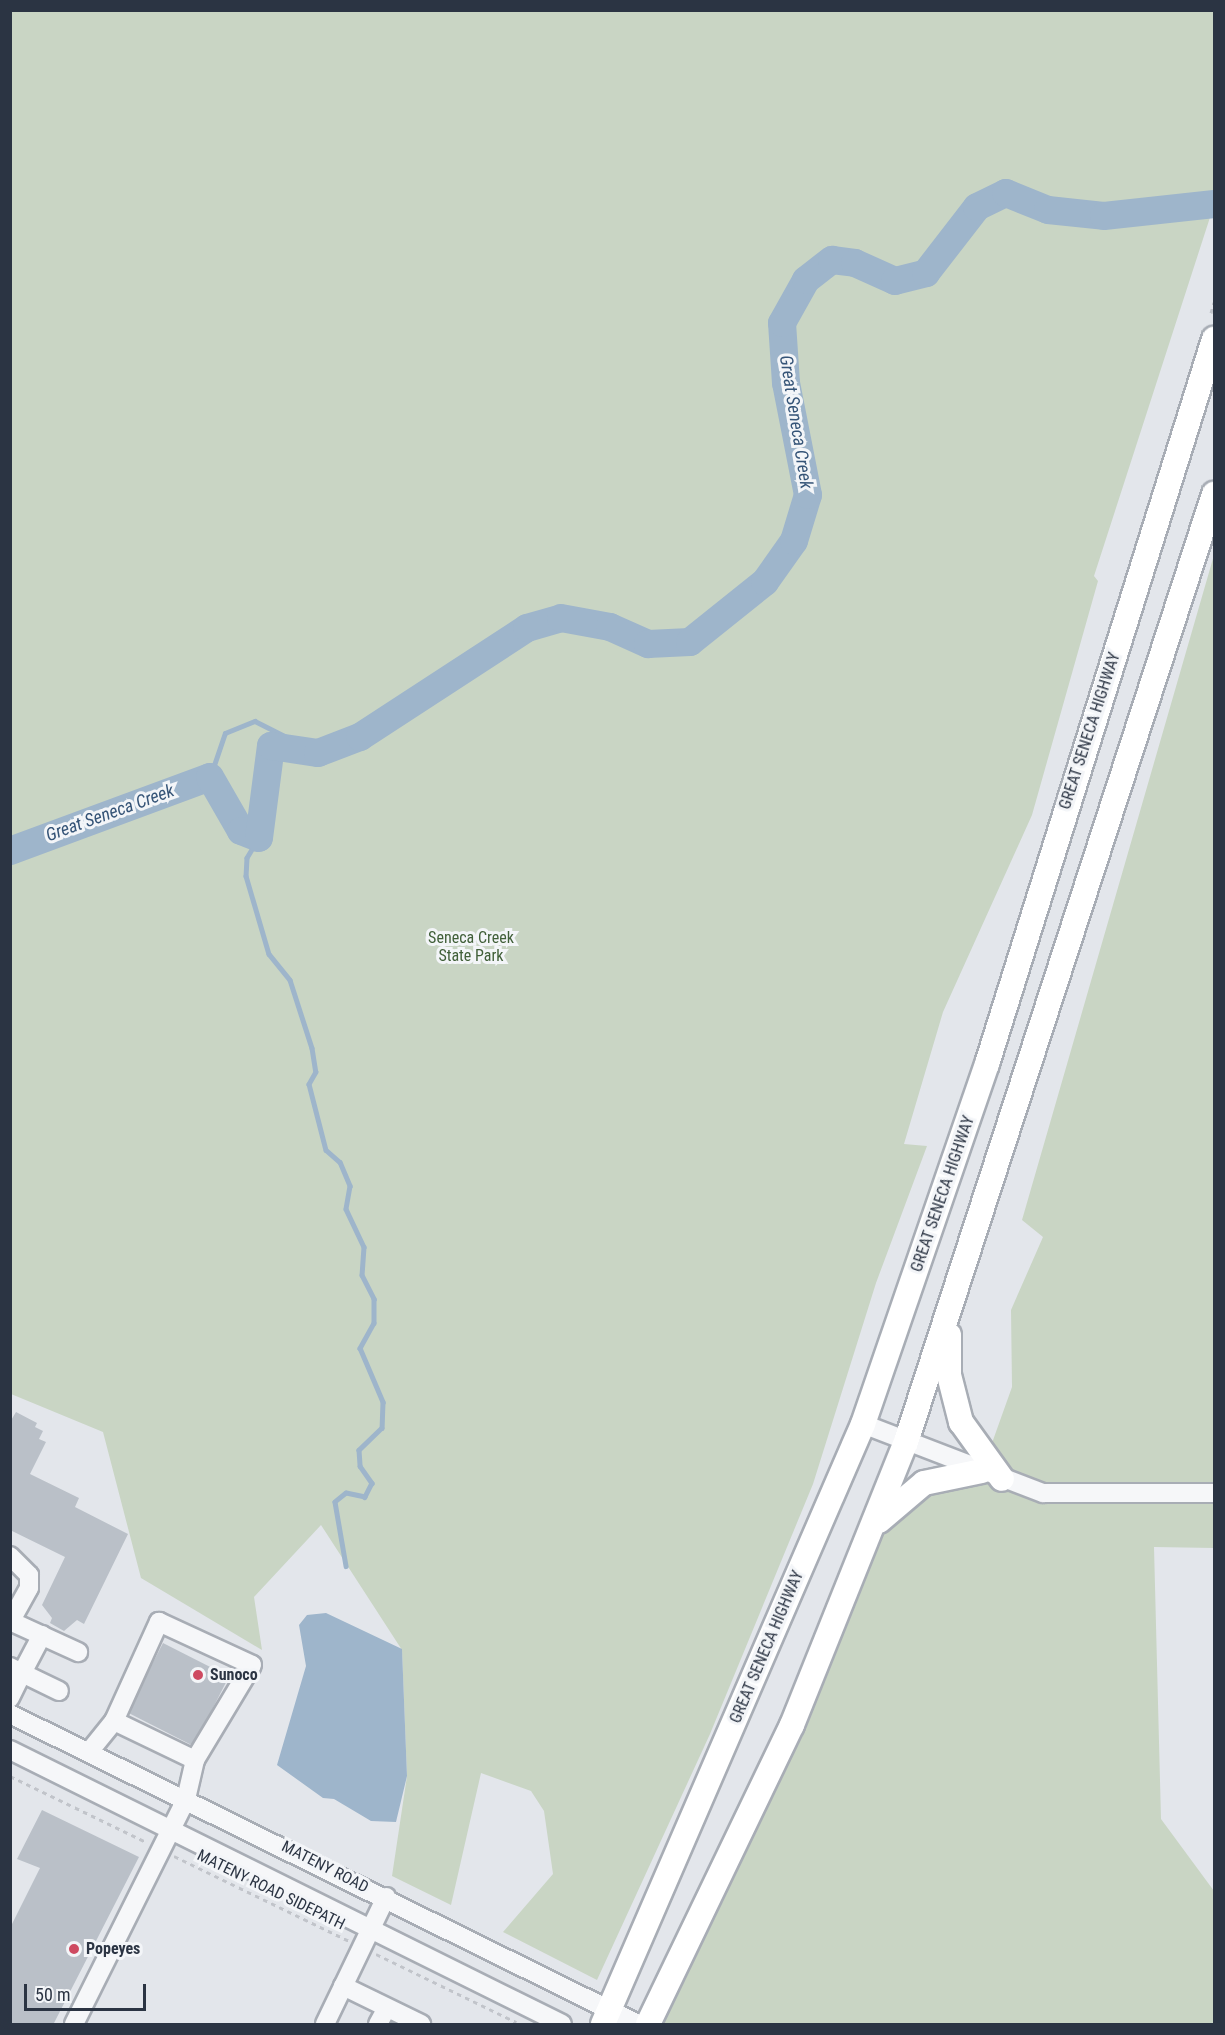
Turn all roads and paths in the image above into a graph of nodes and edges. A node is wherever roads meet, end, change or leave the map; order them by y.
1 (1215, 302) edge
2 (1211, 313) dead end
3 (1215, 339) edge
4 (1215, 494) edge
5 (949, 1314) junction
6 (863, 1424) junction
7 (906, 1442) junction
8 (992, 1475) junction
9 (1215, 1493) edge
10 (872, 1530) junction
11 (10, 1556) edge
12 (11, 1621) edge
13 (42, 1635) junction
14 (78, 1652) dead end
15 (16, 1670) edge
16 (60, 1691) dead end
17 (10, 1698) edge
18 (10, 1714) edge
19 (114, 1721) junction
20 (10, 1750) edge
21 (89, 1752) junction
22 (195, 1760) junction
23 (10, 1776) edge
24 (186, 1799) junction
25 (170, 1829) junction
26 (160, 1849) junction
27 (386, 1897) junction
28 (371, 1930) junction
29 (362, 1948) junction
30 (344, 1986) junction
31 (387, 2008) junction
32 (607, 2017) edge
33 (74, 2025) edge
34 (325, 2025) edge
35 (378, 2025) edge
36 (421, 2025) edge
37 (521, 2025) edge
38 (562, 2025) edge
39 (638, 2025) edge
40 (648, 2025) edge

1 - 2 path
3 - 6 main road, GREAT SENECA HIGHWAY
4 - 5 main road
5 - 7 main road
5 - 8 main road
6 - 7 street
6 - 32 main road, GREAT SENECA HIGHWAY
7 - 8 street
7 - 10 main road
8 - 9 street
8 - 10 main road
10 - 40 main road
11 - 12 street
12 - 13 street
13 - 14 street
13 - 15 street
15 - 16 street
15 - 17 street
18 - 21 street, MATENY ROAD
19 - 21 street
19 - 22 street
19 - 22 street
20 - 25 street
21 - 24 street, MATENY ROAD
22 - 24 street
23 - 26 path, MATENY ROAD SIDEPATH
24 - 25 street
24 - 27 street, MATENY ROAD
25 - 26 street
25 - 28 street
26 - 29 path, MATENY ROAD SIDEPATH
26 - 33 street
27 - 28 street
27 - 32 street, MATENY ROAD
28 - 29 street
28 - 38 street
29 - 30 street
29 - 37 path, MATENY ROAD SIDEPATH
30 - 31 street
30 - 34 street
31 - 35 street
31 - 36 street
32 - 39 street, MATENY ROAD

